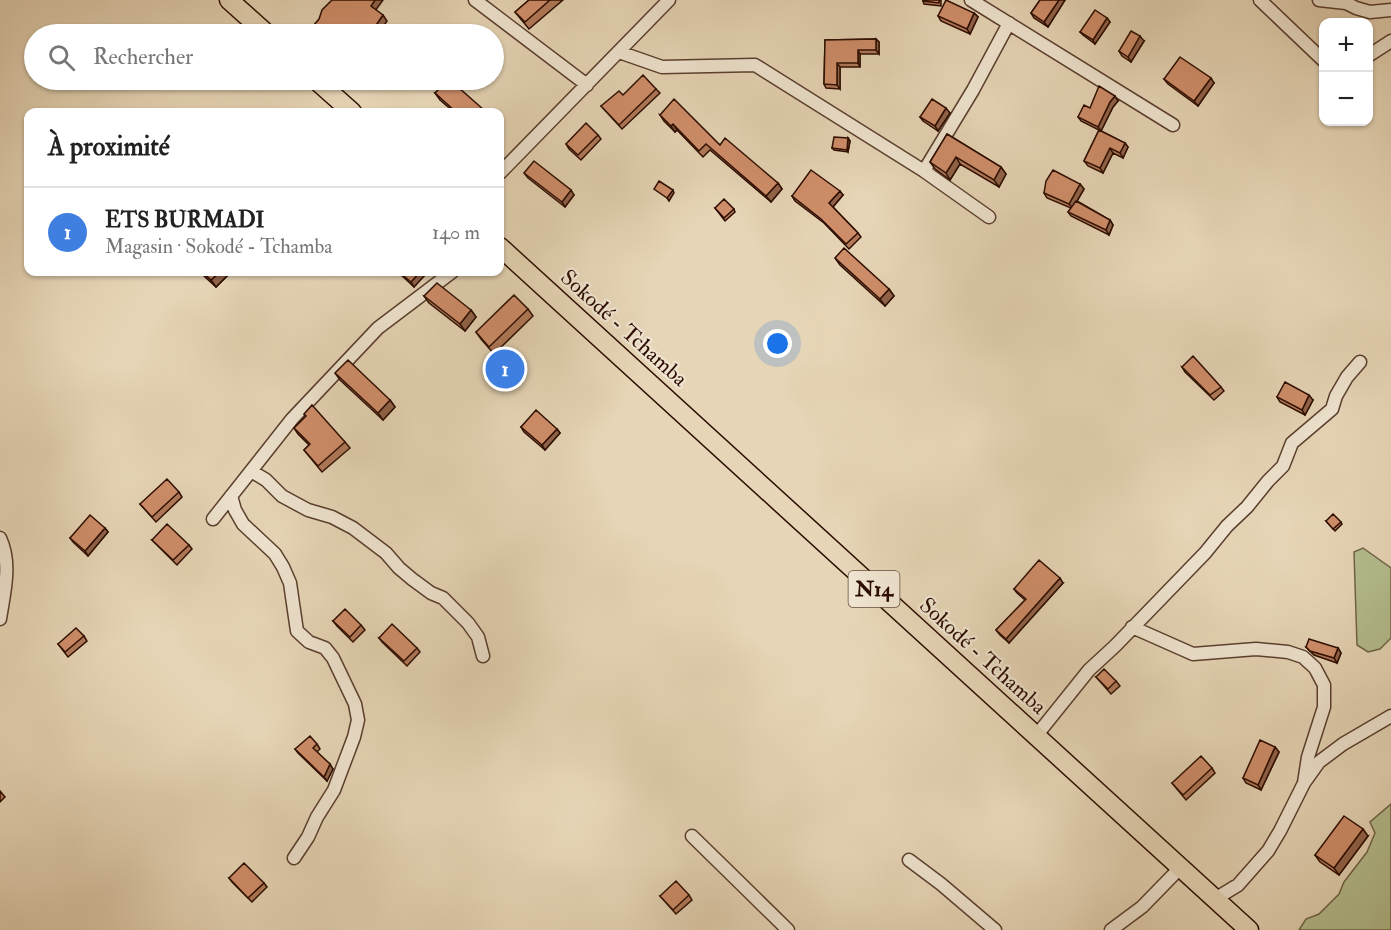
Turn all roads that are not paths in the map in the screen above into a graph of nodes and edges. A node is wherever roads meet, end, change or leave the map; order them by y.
1 (229, 0) edge
2 (475, 0) edge
3 (669, 0) edge
4 (971, 0) edge
5 (1260, 0) edge
6 (1319, 0) edge
7 (1391, 10) edge
8 (1009, 23) junction
9 (256, 24) edge
10 (1391, 41) edge
11 (619, 52) junction
12 (1373, 53) edge
13 (1319, 57) edge
14 (587, 85) junction
15 (327, 90) edge
16 (348, 108) edge
17 (1173, 125) dead end
18 (504, 169) edge
19 (924, 171) junction
20 (989, 217) dead end
21 (504, 251) edge
22 (447, 276) edge
23 (1360, 362) dead end
24 (251, 471) junction
25 (231, 496) junction
26 (213, 519) dead end
27 (0, 538) edge
28 (0, 619) edge
29 (1132, 627) junction
30 (483, 656) dead end
31 (1391, 716) edge
32 (1036, 736) junction
33 (1304, 783) junction
34 (692, 836) dead end
35 (294, 858) dead end
36 (909, 860) dead end
37 (1180, 868) junction
38 (1215, 899) junction
39 (788, 930) edge
40 (995, 930) edge
41 (1111, 930) edge
42 (1248, 930) edge

1 - 9 main road
2 - 14 street
3 - 11 street
4 - 8 street
5 - 13 street
6 - 7 street
8 - 17 street
8 - 19 street
10 - 12 street
11 - 14 street
11 - 19 street
14 - 18 street
15 - 16 main road
19 - 20 street
21 - 32 main road, Sokodé - Tchamba / N14
22 - 24 street
23 - 29 street
24 - 25 street
24 - 30 street
25 - 26 street
25 - 35 street
27 - 28 street
29 - 32 street
29 - 33 street
31 - 33 street
32 - 37 main road, Sokodé - Tchamba / N14
33 - 38 street
34 - 39 street
36 - 40 street
37 - 38 main road, Sokodé - Tchamba / N14
37 - 41 street
38 - 42 main road, Sokodé - Tchamba / N14

